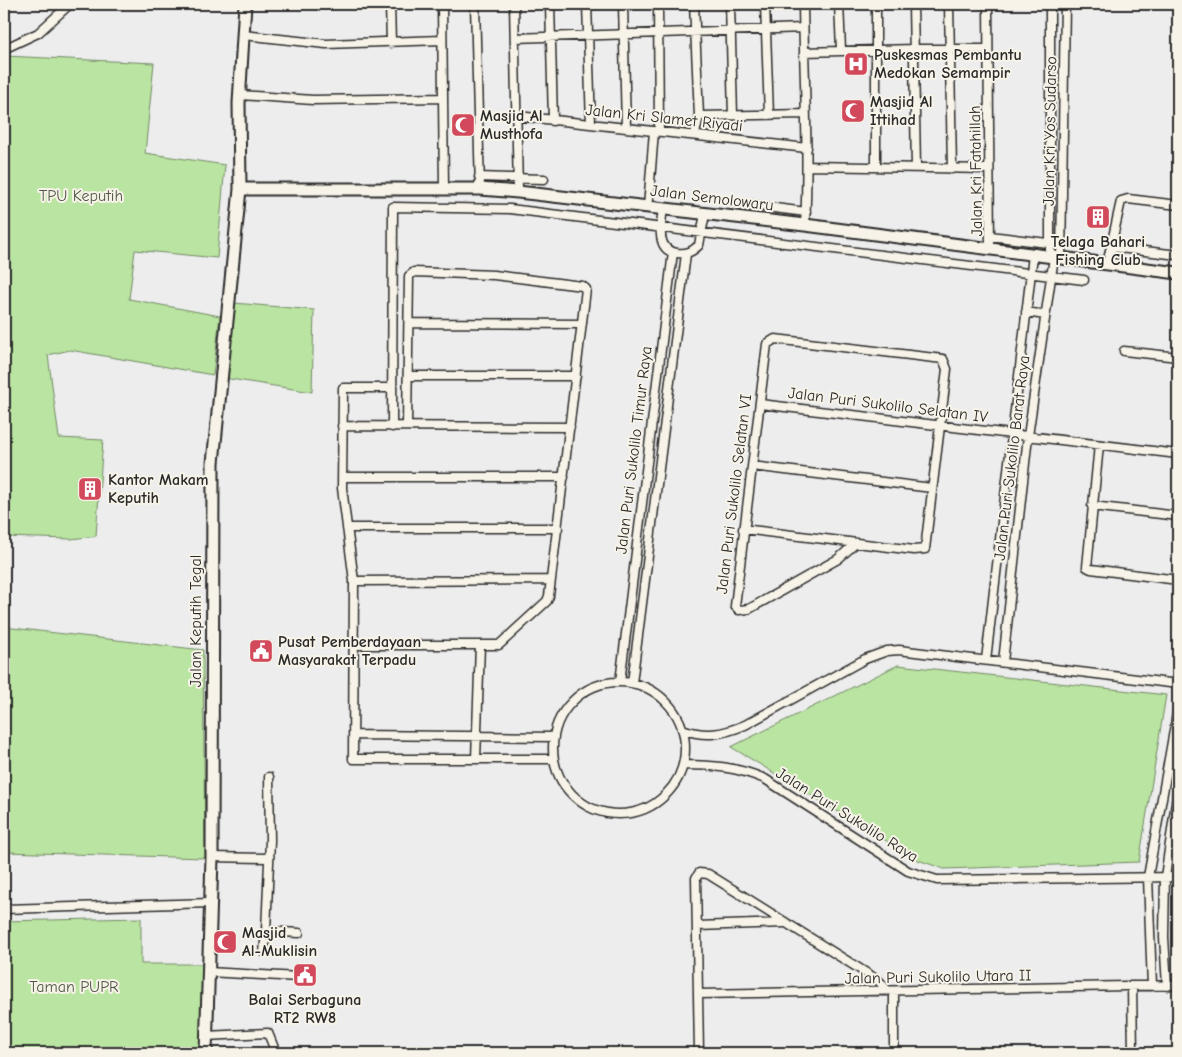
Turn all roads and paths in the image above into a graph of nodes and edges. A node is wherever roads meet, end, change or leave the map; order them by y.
1 (70, 4) edge
2 (246, 4) edge
3 (390, 4) edge
4 (442, 4) edge
5 (475, 4) edge
6 (514, 4) edge
7 (550, 4) edge
8 (587, 4) edge
9 (623, 4) edge
10 (658, 4) edge
11 (694, 4) edge
12 (730, 4) edge
13 (765, 4) edge
14 (803, 4) edge
15 (839, 4) edge
16 (876, 4) edge
17 (913, 4) edge
18 (950, 4) edge
19 (988, 4) edge
20 (1050, 4) edge
21 (1065, 4) edge
22 (803, 28) junction
23 (766, 29) junction
24 (694, 30) junction
25 (730, 30) junction
26 (659, 33) junction
27 (588, 34) junction
28 (624, 34) junction
29 (243, 35) junction
30 (551, 36) junction
31 (515, 38) junction
32 (442, 40) junction
33 (391, 43) junction
34 (8, 47) dead end
35 (914, 49) junction
36 (988, 49) junction
37 (841, 50) junction
38 (876, 50) junction
39 (950, 50) junction
40 (804, 52) junction
41 (240, 95) junction
42 (442, 98) junction
43 (804, 114) junction
44 (733, 115) junction
45 (769, 115) junction
46 (518, 116) junction
47 (699, 116) junction
48 (553, 121) junction
49 (591, 124) junction
50 (626, 128) junction
51 (657, 131) junction
52 (695, 134) junction
53 (807, 148) junction
54 (1050, 152) junction
55 (1064, 152) junction
56 (808, 166) junction
57 (876, 167) junction
58 (916, 168) junction
59 (952, 169) junction
60 (989, 169) junction
61 (480, 177) junction
62 (518, 178) junction
63 (544, 179) dead end
64 (240, 189) junction
65 (444, 189) junction
66 (480, 189) junction
67 (518, 192) junction
68 (751, 205) dead end
69 (1178, 206) edge
70 (648, 207) junction
71 (663, 211) junction
72 (806, 212) junction
73 (705, 216) junction
74 (661, 225) junction
75 (805, 225) junction
76 (702, 230) junction
77 (990, 236) junction
78 (1051, 243) junction
79 (1063, 245) junction
80 (1111, 247) junction
81 (990, 249) junction
82 (672, 252) junction
83 (686, 254) junction
84 (1178, 255) edge
85 (1032, 257) junction
86 (1054, 263) junction
87 (1107, 264) junction
88 (1031, 271) junction
89 (1178, 273) edge
90 (1084, 280) dead end
91 (1026, 312) junction
92 (1045, 315) junction
93 (409, 323) junction
94 (582, 324) junction
95 (1124, 351) dead end
96 (1178, 357) edge
97 (408, 376) junction
98 (576, 376) junction
99 (392, 388) junction
100 (760, 404) junction
101 (941, 425) junction
102 (342, 426) junction
103 (392, 426) junction
104 (407, 426) junction
105 (570, 427) junction
106 (1013, 433) junction
107 (1028, 436) junction
108 (1099, 445) junction
109 (648, 448) junction
110 (661, 452) junction
111 (1178, 454) edge
112 (752, 466) junction
113 (342, 477) junction
114 (564, 477) junction
115 (932, 488) junction
116 (1092, 506) junction
117 (1178, 516) edge
118 (347, 528) junction
119 (558, 528) junction
120 (743, 529) junction
121 (856, 543) junction
122 (354, 580) junction
123 (551, 580) junction
124 (1178, 580) edge
125 (993, 609) junction
126 (1007, 611) junction
127 (354, 644) junction
128 (480, 645) junction
129 (986, 660) junction
130 (1003, 662) junction
131 (620, 682) junction
132 (632, 683) junction
133 (1178, 684) edge
134 (1178, 708) edge
135 (682, 729) junction
136 (353, 735) junction
137 (476, 737) junction
138 (554, 737) junction
139 (476, 759) junction
140 (554, 759) junction
141 (683, 765) junction
142 (269, 777) dead end
143 (1163, 789) junction
144 (1178, 790) edge
145 (212, 857) junction
146 (269, 858) junction
147 (1148, 877) junction
148 (1165, 877) junction
149 (1178, 877) edge
150 (211, 903) junction
151 (4, 909) edge
152 (784, 923) junction
153 (697, 926) junction
154 (1150, 926) junction
155 (1164, 926) junction
156 (266, 931) junction
157 (299, 933) dead end
158 (264, 952) dead end
159 (208, 972) junction
160 (298, 978) dead end
161 (1178, 985) edge
162 (1132, 986) junction
163 (1152, 986) junction
164 (1167, 986) junction
165 (891, 992) junction
166 (699, 994) junction
167 (206, 1036) junction
168 (206, 1053) edge
169 (276, 1053) edge
170 (699, 1053) edge
171 (894, 1053) edge
172 (1133, 1053) edge

1 - 34 street
2 - 29 main road, Jalan Keputih Tegal
3 - 33 street
4 - 32 street
5 - 61 street
6 - 31 street
7 - 30 street
8 - 27 street
9 - 28 street
10 - 26 street
11 - 24 street
12 - 25 street
13 - 23 street
14 - 22 street
15 - 37 street
16 - 38 street
17 - 35 street
18 - 39 street
19 - 36 street, Jalan Kri Fatahillah
20 - 21 street
20 - 54 street, Jalan Kri Yos Sudarso
21 - 55 street, Jalan Kri Yos Sudarso
22 - 23 street
22 - 40 street
23 - 25 street
23 - 45 street
24 - 25 street
24 - 26 street
24 - 47 street
25 - 44 street
26 - 28 street
26 - 51 street
27 - 28 street
27 - 30 street
27 - 49 street
28 - 50 street
29 - 33 street
29 - 41 main road, Jalan Keputih Tegal
30 - 31 street
30 - 48 street
31 - 46 street
32 - 33 street
32 - 42 street
35 - 38 street
35 - 39 street
35 - 58 street
36 - 39 street
36 - 60 street, Jalan Kri Fatahillah
37 - 38 street
37 - 40 street
38 - 57 street
39 - 59 street
40 - 43 street
41 - 42 street
41 - 64 main road, Jalan Keputih Tegal
42 - 65 street
43 - 45 street
43 - 53 street
44 - 45 street
44 - 47 street
46 - 48 street, Jalan Kri Slamet Riyadi
46 - 62 street
47 - 52 street
48 - 49 street, Jalan Kri Slamet Riyadi
49 - 50 street, Jalan Kri Slamet Riyadi
50 - 51 street, Jalan Kri Slamet Riyadi
51 - 52 street, Jalan Kri Slamet Riyadi
51 - 70 street
52 - 53 street, Jalan Kri Slamet Riyadi
53 - 56 street
54 - 55 street
54 - 78 street, Jalan Kri Yos Sudarso
55 - 79 street, Jalan Kri Yos Sudarso
56 - 57 street
56 - 72 street
57 - 58 street
58 - 59 street
59 - 60 street
60 - 77 street, Jalan Kri Fatahillah
61 - 62 street
61 - 66 street
62 - 63 street
62 - 67 street
64 - 65 main road, Jalan Semolowaru
64 - 145 main road, Jalan Keputih Tegal
65 - 66 main road, Jalan Semolowaru
66 - 67 main road, Jalan Semolowaru
67 - 70 main road, Jalan Semolowaru
68 - 72 street
69 - 80 street
70 - 71 main road, Jalan Semolowaru
71 - 73 main road, Jalan Semolowaru
71 - 74 street
72 - 75 street
73 - 75 main road, Jalan Semolowaru
73 - 76 street
74 - 76 street
74 - 82 street
74 - 99 street
75 - 81 main road, Jalan Semolowaru
76 - 83 street
76 - 88 street
77 - 78 street
77 - 81 street, Jalan Kri Fatahillah
78 - 79 street
78 - 86 street, Jalan Kri Yos Sudarso
79 - 86 street, Jalan Kri Yos Sudarso
80 - 84 street
80 - 87 street
81 - 85 main road, Jalan Semolowaru
82 - 83 street
82 - 109 street, Jalan Puri Sukolilo Timur Raya
83 - 110 street, Jalan Puri Sukolilo Timur Raya
85 - 86 main road, Jalan Semolowaru
85 - 88 street, Jalan Puri Sukolilo Barat Raya
86 - 87 main road, Jalan Semolowaru
86 - 88 street
86 - 90 street
86 - 92 street, Jalan Puri Sukolilo Barat Raya
87 - 89 main road, Jalan Semolowaru
88 - 91 street, Jalan Puri Sukolilo Barat Raya
91 - 92 street
91 - 106 street, Jalan Puri Sukolilo Barat Raya
92 - 107 street, Jalan Puri Sukolilo Barat Raya
93 - 94 street
93 - 94 street
93 - 97 street
94 - 98 street
95 - 96 street
97 - 98 street
97 - 104 street
98 - 105 street
99 - 102 street
99 - 103 street
100 - 101 street, Jalan Puri Sukolilo Selatan IV
100 - 101 street, Jalan Puri Sukolilo Selatan VI
100 - 112 street, Jalan Puri Sukolilo Selatan VI
101 - 106 street, Jalan Puri Sukolilo Selatan IV
101 - 115 street
102 - 103 street
102 - 113 street
103 - 104 street
104 - 105 street
105 - 114 street
106 - 107 street, Jalan Puri Sukolilo Selatan IV
106 - 125 street, Jalan Puri Sukolilo Barat Raya
107 - 108 street, Jalan Puri Sukolilo Selatan IV
107 - 126 street, Jalan Puri Sukolilo Barat Raya
108 - 111 street, Jalan Puri Sukolilo Selatan IV
108 - 116 street
109 - 110 street
109 - 131 street, Jalan Puri Sukolilo Timur Raya
110 - 132 street, Jalan Puri Sukolilo Timur Raya
112 - 115 street
112 - 120 street, Jalan Puri Sukolilo Selatan VI
113 - 114 street
113 - 118 street
114 - 119 street
115 - 121 street
116 - 117 street
116 - 124 street
118 - 119 street
118 - 122 street
119 - 123 street
120 - 121 street
120 - 121 street, Jalan Puri Sukolilo Selatan VI
122 - 123 street
122 - 127 street
123 - 128 street
125 - 126 street
125 - 129 street, Jalan Puri Sukolilo Barat Raya
126 - 130 street, Jalan Puri Sukolilo Barat Raya
127 - 128 street
127 - 136 street
128 - 137 street
129 - 130 street
129 - 135 street
130 - 133 street
131 - 132 street
131 - 138 street
132 - 135 street
134 - 143 street
135 - 141 street
136 - 137 street
136 - 139 street
137 - 138 street
137 - 139 street
138 - 140 street
139 - 140 street
140 - 141 street
141 - 147 street, Jalan Puri Sukolilo Raya
142 - 146 street
143 - 144 street
143 - 147 street
144 - 148 street
145 - 146 street
145 - 150 main road, Jalan Keputih Tegal
146 - 156 street
147 - 148 street, Jalan Puri Sukolilo Raya
147 - 154 street
148 - 149 street, Jalan Puri Sukolilo Raya
148 - 155 street
150 - 151 street
150 - 159 main road, Jalan Keputih Tegal
152 - 153 street
152 - 153 street
152 - 165 street
153 - 166 street
154 - 155 street
154 - 163 street
155 - 164 street
156 - 157 street
156 - 158 street
159 - 160 street
159 - 167 main road, Jalan Keputih Tegal
161 - 164 street, Jalan Puri Sukolilo Utara II
162 - 163 street, Jalan Puri Sukolilo Utara II
162 - 165 street, Jalan Puri Sukolilo Utara II
162 - 172 street
163 - 164 street, Jalan Puri Sukolilo Utara II
165 - 166 street, Jalan Puri Sukolilo Utara II
165 - 171 street
166 - 170 street
167 - 168 main road, Jalan Keputih Tegal
167 - 169 street

